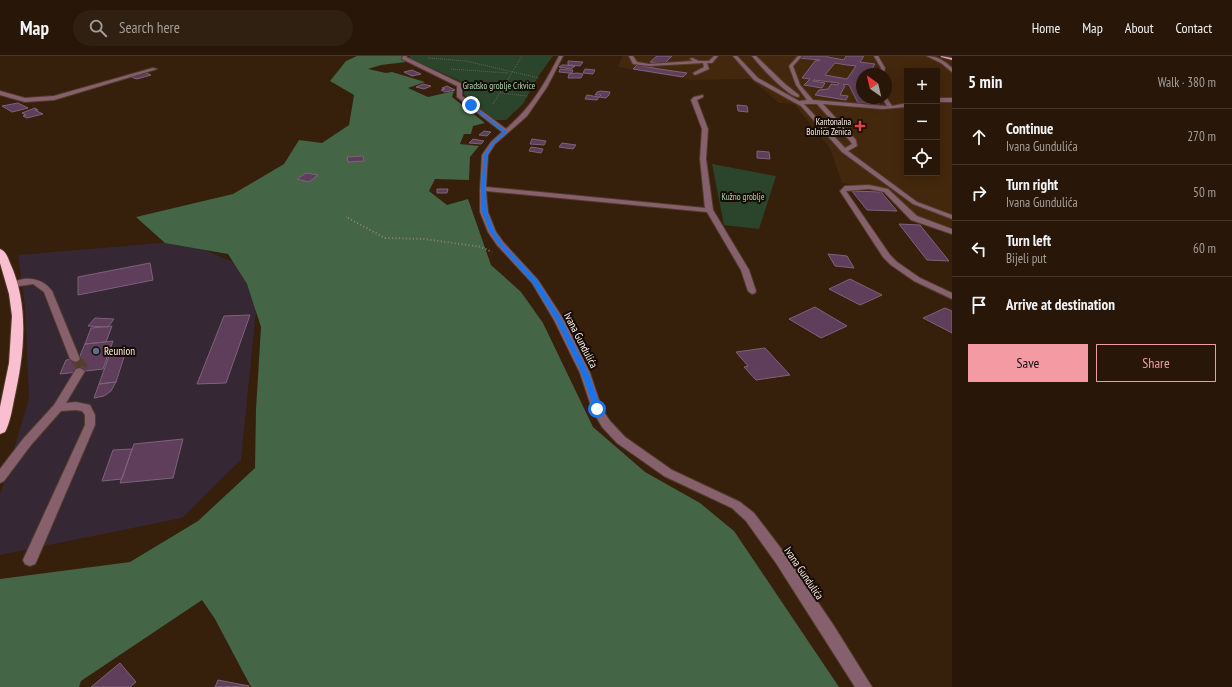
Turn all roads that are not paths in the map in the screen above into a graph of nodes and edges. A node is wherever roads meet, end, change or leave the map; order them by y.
1 (405, 56) edge
2 (561, 56) edge
3 (631, 56) edge
4 (690, 56) edge
5 (716, 56) edge
6 (735, 56) edge
7 (754, 56) edge
8 (800, 56) edge
9 (876, 56) edge
10 (929, 56) edge
11 (943, 56) edge
12 (952, 59) edge
13 (698, 62) junction
14 (705, 63) junction
15 (883, 68) edge
16 (155, 69) dead end
17 (952, 71) edge
18 (695, 74) dead end
19 (0, 93) edge
20 (701, 96) dead end
21 (940, 100) edge
22 (952, 100) edge
23 (802, 102) junction
24 (811, 102) junction
25 (819, 103) junction
26 (888, 104) edge
27 (904, 105) edge
28 (890, 107) junction
29 (506, 132) junction
30 (844, 151) junction
31 (483, 189) junction
32 (709, 210) junction
33 (952, 217) edge
34 (952, 232) edge
35 (0, 252) edge
36 (12, 284) junction
37 (752, 291) dead end
38 (952, 296) edge
39 (75, 358) tunnel mouth
40 (80, 372) dead end
41 (58, 408) junction
42 (0, 429) edge
43 (0, 478) edge
44 (30, 560) dead end
45 (864, 687) edge

1 - 29 street
2 - 29 street, Ivana Gundulića
3 - 13 street
4 - 13 street
5 - 14 street
6 - 23 street
7 - 23 street
8 - 24 street
9 - 15 street
10 - 17 street
11 - 12 main road
13 - 14 street
14 - 18 street
16 - 19 street
20 - 32 street
21 - 22 street
23 - 24 street
23 - 30 street
24 - 25 street
25 - 28 street
25 - 30 street
26 - 28 street
27 - 28 street
29 - 31 street, Ivana Gundulića
30 - 33 street
31 - 32 street
31 - 45 street, Ivana Gundulića
32 - 37 street
34 - 38 street
35 - 36 highway
36 - 39 street
36 - 42 highway
40 - 41 street
41 - 43 street
41 - 44 street

